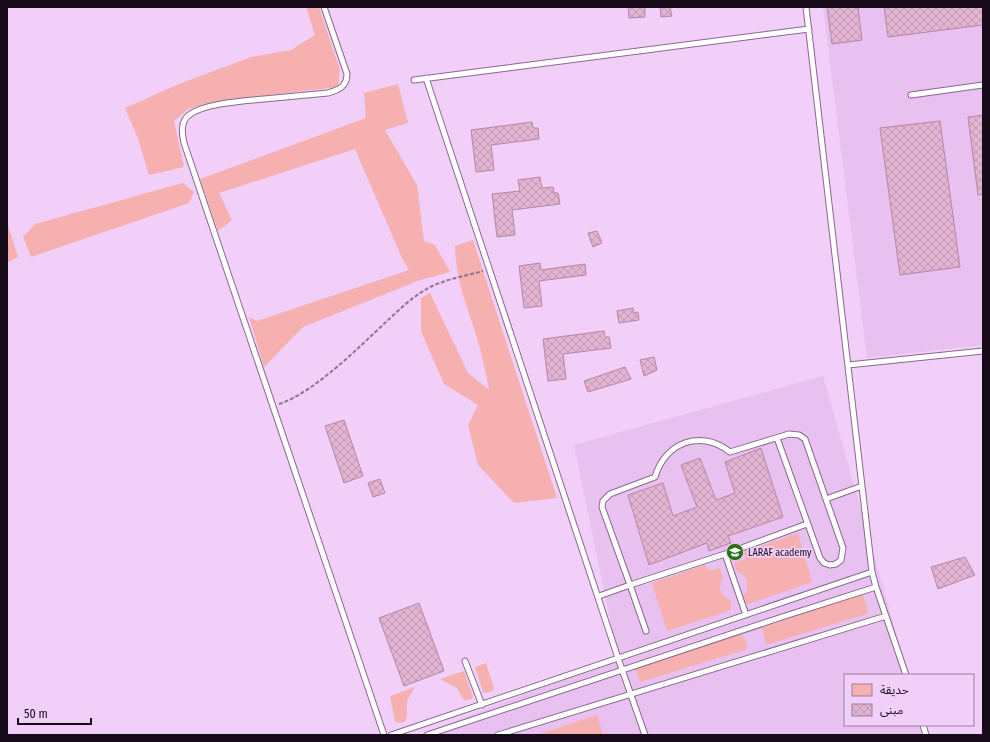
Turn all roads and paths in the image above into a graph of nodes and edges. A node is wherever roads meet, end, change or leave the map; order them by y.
1 (324, 7) edge
2 (806, 7) edge
3 (809, 30) junction
4 (426, 78) junction
5 (414, 80) dead end
6 (983, 85) edge
7 (911, 95) dead end
8 (490, 270) junction
9 (983, 351) edge
10 (848, 366) junction
11 (272, 406) junction
12 (777, 438) junction
13 (862, 486) junction
14 (826, 500) junction
15 (808, 524) junction
16 (725, 554) junction
17 (872, 572) junction
18 (630, 584) junction
19 (876, 587) junction
20 (598, 596) junction
21 (746, 615) junction
22 (886, 616) junction
23 (646, 631) dead end
24 (618, 658) junction
25 (465, 661) dead end
26 (623, 670) junction
27 (906, 674) edge
28 (632, 694) junction
29 (482, 705) junction
30 (384, 735) edge
31 (391, 735) edge
32 (427, 735) edge
33 (498, 735) edge
34 (645, 735) edge

1 - 11 lane
2 - 3 lane
3 - 4 lane
3 - 10 lane
4 - 5 lane
4 - 8 lane
6 - 7 lane
8 - 11 path
8 - 20 lane
9 - 10 lane
10 - 13 lane
11 - 30 lane
12 - 14 lane
12 - 15 lane
12 - 18 lane
13 - 14 lane
13 - 17 lane
14 - 15 lane
15 - 16 lane
16 - 18 lane
16 - 21 lane
17 - 19 lane
17 - 21 lane
18 - 20 lane
18 - 23 lane
19 - 22 lane
19 - 26 lane
20 - 24 lane
21 - 24 lane
22 - 27 lane
22 - 28 lane
24 - 26 lane
24 - 29 lane
25 - 29 lane
26 - 28 lane
26 - 32 lane
28 - 33 lane
28 - 34 lane
29 - 31 lane

